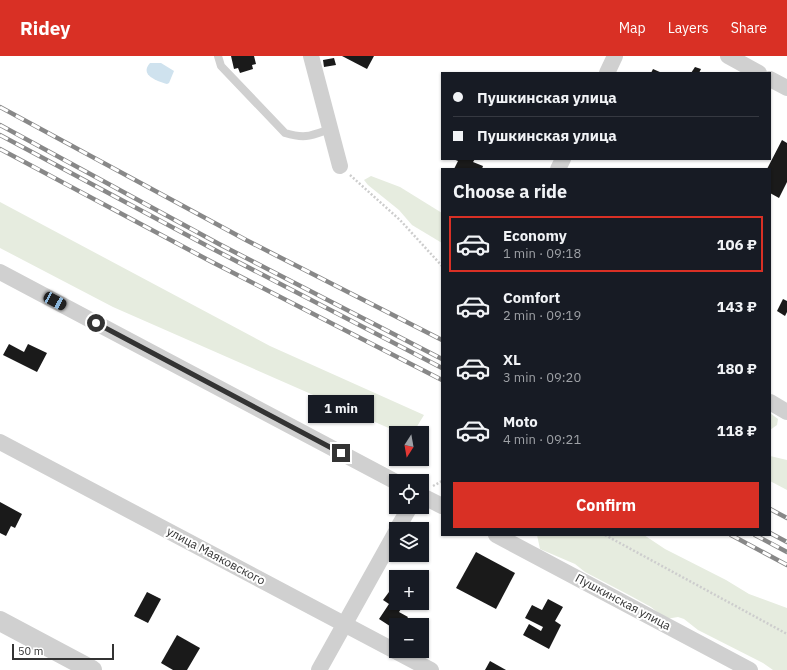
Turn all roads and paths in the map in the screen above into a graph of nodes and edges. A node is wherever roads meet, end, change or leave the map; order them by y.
1 (218, 56) edge
2 (311, 56) edge
3 (615, 56) edge
4 (728, 56) edge
5 (607, 72) edge
6 (758, 72) edge
7 (771, 80) edge
8 (787, 88) edge
9 (330, 129) junction
10 (340, 166) joint
11 (441, 265) edge
12 (0, 272) edge
13 (771, 403) edge
14 (787, 412) edge
15 (0, 442) edge
16 (389, 478) edge
17 (429, 500) edge
18 (441, 506) edge
19 (498, 536) edge
20 (607, 536) edge
21 (389, 545) edge
22 (0, 621) edge
23 (345, 624) junction
24 (787, 634) edge
25 (92, 670) edge
26 (320, 670) edge
27 (432, 670) edge
28 (750, 670) edge

1 - 9 lane
2 - 9 street
3 - 5 street
4 - 6 street
7 - 8 street
9 - 10 street
10 - 11 path
12 - 16 street
13 - 14 street
15 - 23 street, улица Маяковского
17 - 18 street
19 - 28 street, Пушкинская улица
20 - 24 path
21 - 23 street
22 - 25 street
23 - 26 street
23 - 27 street, улица Маяковского

